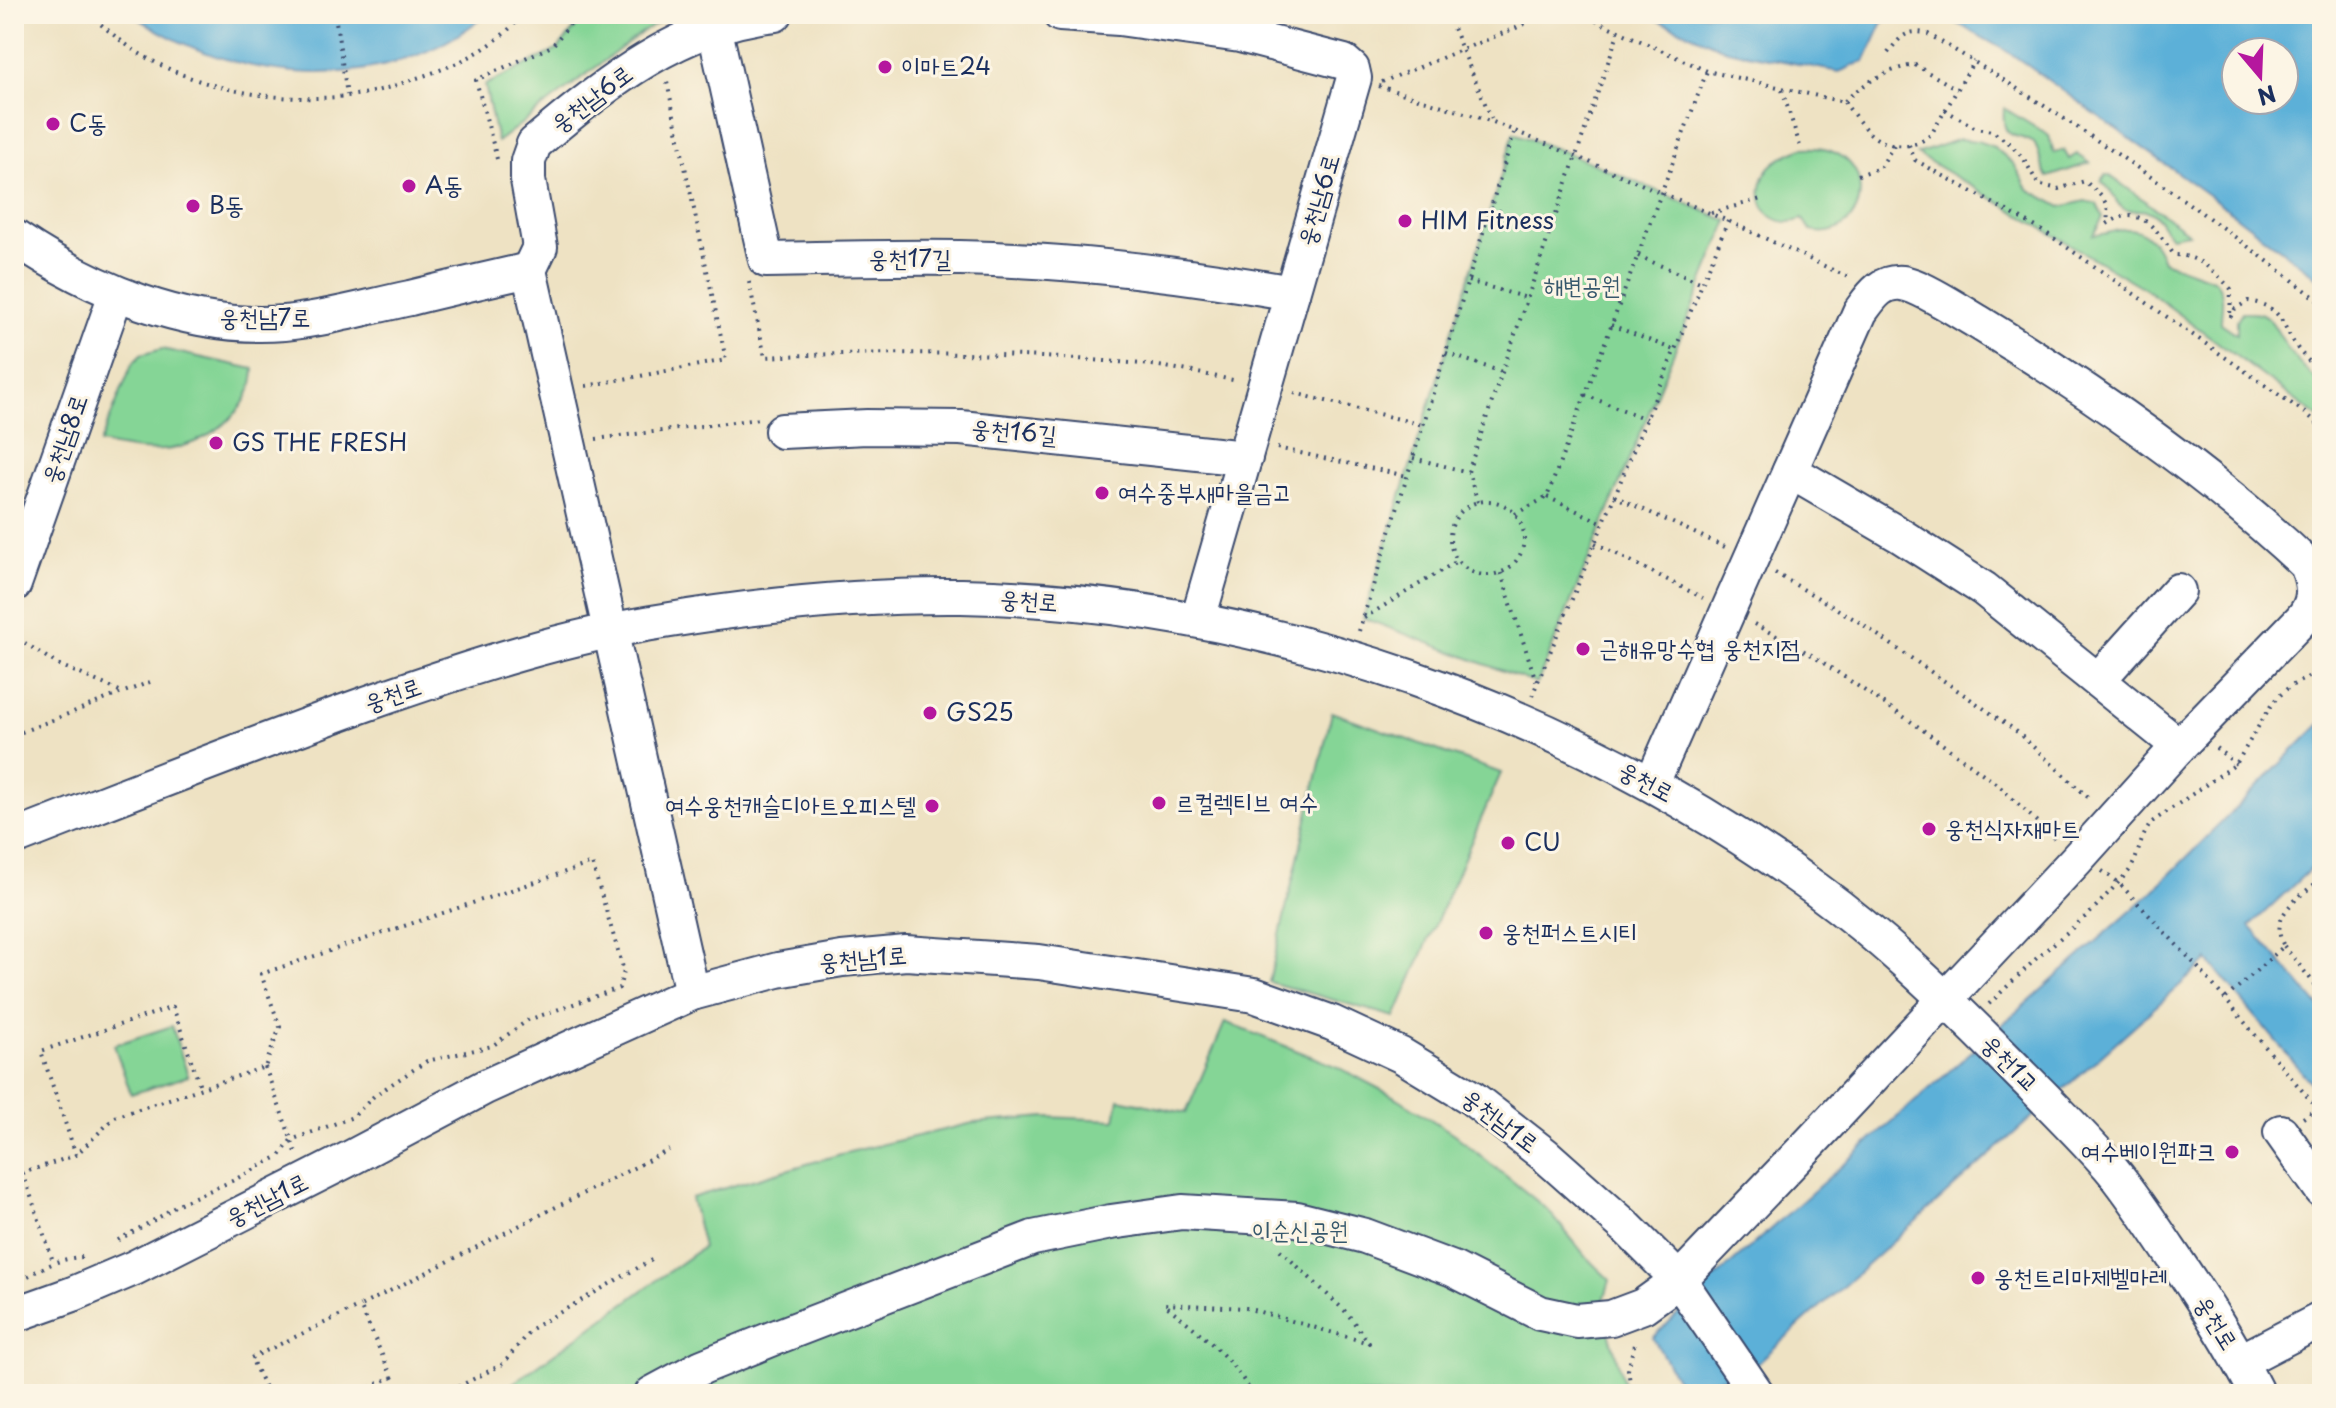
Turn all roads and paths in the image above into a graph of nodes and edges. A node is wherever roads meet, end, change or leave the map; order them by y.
1 (89, 14) edge
2 (262, 14) edge
3 (352, 14) edge
4 (523, 14) edge
5 (578, 14) edge
6 (775, 14) edge
7 (1060, 14) edge
8 (1447, 14) edge
9 (1536, 14) edge
10 (1581, 14) edge
11 (278, 15) edge
12 (335, 15) edge
13 (714, 26) junction
14 (1618, 33) junction
15 (660, 49) junction
16 (1462, 51) junction
17 (1888, 53) dead end
18 (1974, 61) junction
19 (1707, 71) junction
20 (1957, 89) junction
21 (1782, 90) junction
22 (347, 95) junction
23 (1844, 102) junction
24 (1945, 110) junction
25 (1493, 122) junction
26 (1514, 133) junction
27 (1895, 144) junction
28 (1909, 145) junction
29 (1801, 149) dead end
30 (1575, 156) junction
31 (499, 165) dead end
32 (1858, 175) dead end
33 (1661, 193) junction
34 (1761, 199) dead end
35 (1491, 208) junction
36 (1709, 213) junction
37 (1728, 221) junction
38 (1550, 229) junction
39 (14, 237) edge
40 (1637, 255) junction
41 (529, 270) junction
42 (747, 273) dead end
43 (1468, 281) junction
44 (1702, 283) junction
45 (1292, 293) junction
46 (116, 294) junction
47 (1527, 298) junction
48 (1868, 301) junction
49 (2322, 303) edge
50 (1611, 325) junction
51 (1674, 350) junction
52 (1446, 353) junction
53 (1502, 372) junction
54 (2322, 372) edge
55 (1265, 386) junction
56 (556, 391) junction
57 (1585, 395) junction
58 (1646, 419) junction
59 (1423, 425) junction
60 (2322, 428) edge
61 (782, 431) dead end
62 (1247, 450) junction
63 (1413, 458) junction
64 (1790, 471) junction
65 (1468, 472) junction
66 (1407, 476) junction
67 (1614, 496) junction
68 (1547, 497) junction
69 (1478, 502) junction
70 (1515, 514) junction
71 (1603, 524) junction
72 (1595, 543) junction
73 (1751, 559) junction
74 (1457, 561) junction
75 (1501, 573) junction
76 (14, 584) edge
77 (2178, 591) dead end
78 (1728, 611) junction
79 (1363, 618) junction
80 (1198, 619) junction
81 (609, 632) junction
82 (25, 643) dead end
83 (1351, 657) junction
84 (2322, 670) edge
85 (2098, 680) junction
86 (150, 682) dead end
87 (1537, 684) junction
88 (123, 692) junction
89 (1522, 721) junction
90 (14, 735) edge
91 (2179, 746) junction
92 (1652, 783) junction
93 (2112, 820) junction
94 (14, 838) edge
95 (2078, 858) junction
96 (2322, 878) edge
97 (2118, 882) junction
98 (2284, 946) junction
99 (692, 993) junction
100 (2322, 993) edge
101 (2226, 998) junction
102 (1958, 1011) junction
103 (265, 1067) junction
104 (201, 1089) junction
105 (2051, 1104) joint
106 (2322, 1114) edge
107 (2281, 1132) dead end
108 (291, 1140) junction
109 (669, 1150) dead end
110 (76, 1155) junction
111 (23, 1173) junction
112 (14, 1176) edge
113 (305, 1180) junction
114 (2322, 1190) edge
115 (111, 1244) dead end
116 (1277, 1247) dead end
117 (82, 1257) dead end
118 (655, 1258) dead end
119 (53, 1262) junction
120 (14, 1283) edge
121 (1684, 1286) junction
122 (360, 1306) junction
123 (1643, 1306) junction
124 (14, 1315) edge
125 (2322, 1319) edge
126 (2241, 1361) junction
127 (392, 1377) junction
128 (1751, 1384) edge
129 (369, 1391) edge
130 (268, 1394) edge
131 (355, 1394) edge
132 (401, 1394) edge
133 (444, 1394) edge
134 (652, 1394) edge
135 (1252, 1394) edge
136 (1632, 1394) edge
137 (2257, 1394) edge

1 - 22 path
2 - 11 path
3 - 12 path
4 - 22 path
5 - 31 path
6 - 13 street, 웅천남6로
7 - 45 street, 웅천남6로
8 - 16 path
9 - 16 path
10 - 14 path
11 - 12 path
12 - 22 path
13 - 15 street, 웅천남6로
13 - 45 street, 웅천17길
14 - 19 path
14 - 30 path
15 - 41 street, 웅천남6로
15 - 56 path
16 - 25 path
16 - 25 path
17 - 18 path
18 - 20 path
18 - 49 path
19 - 21 path
19 - 33 path
20 - 23 path
20 - 24 path
21 - 23 path
21 - 29 path
23 - 27 path
24 - 28 path
24 - 54 path
25 - 26 path
26 - 30 path
26 - 35 path
27 - 28 path
27 - 32 path
28 - 60 path
30 - 33 path
30 - 38 path
33 - 36 path
33 - 40 path
34 - 36 path
35 - 38 path
35 - 43 path
36 - 37 path
37 - 44 path
37 - 48 path
38 - 47 path
39 - 46 street, 웅천남7로
40 - 44 path
40 - 50 path
41 - 46 street, 웅천남7로
41 - 56 street
42 - 55 path
43 - 47 path
43 - 52 path
44 - 51 path
45 - 55 street, 웅천남6로
46 - 76 street, 웅천남8로
47 - 53 path
48 - 64 street
48 - 91 street
50 - 51 path
50 - 57 path
51 - 58 path
52 - 53 path
52 - 59 path
53 - 65 path
55 - 59 path
55 - 62 street, 웅천남6로
56 - 81 street
57 - 58 path
57 - 68 path
58 - 67 path
59 - 63 path
61 - 62 street, 웅천16길
62 - 66 path
62 - 80 street, 웅천남6로
63 - 65 path
63 - 66 path
64 - 73 street
64 - 85 street
65 - 69 path
66 - 79 path
67 - 71 path
67 - 73 path
68 - 70 path
68 - 71 path
69 - 70 path
69 - 74 path
70 - 75 path
71 - 72 path
72 - 78 path
72 - 87 path
73 - 78 street
73 - 93 path
74 - 75 path
74 - 79 path
75 - 87 path
77 - 85 street
78 - 92 street
78 - 95 path
79 - 83 path
80 - 81 street, 웅천로
80 - 83 street, 웅천로
81 - 94 street, 웅천로
81 - 99 street
82 - 88 path
83 - 89 street, 웅천로
84 - 97 path
85 - 91 street
86 - 88 path
87 - 89 path
88 - 90 path
89 - 92 street, 웅천로
91 - 93 street
92 - 102 street, 웅천로
93 - 95 street
95 - 97 path
95 - 102 street
96 - 98 path
97 - 101 path
97 - 102 path
98 - 100 path
98 - 101 path
99 - 113 street, 웅천남1로
99 - 121 street, 웅천남1로
101 - 106 path
102 - 105 street, 웅천1교
102 - 121 street
103 - 104 path
103 - 108 path
103 - 108 path
104 - 110 path
104 - 110 path
105 - 126 street, 웅천로
107 - 114 street
108 - 113 path
108 - 115 path
109 - 122 path
110 - 111 path
111 - 112 path
111 - 119 path
113 - 124 street, 웅천남1로
116 - 135 path
117 - 119 path
118 - 133 path
119 - 120 path
121 - 123 street
121 - 128 street, 웅천남1로
122 - 127 path
122 - 130 path
123 - 134 street
123 - 136 path
125 - 126 street
126 - 137 street, 웅천로
127 - 129 path
127 - 132 path
129 - 131 path

